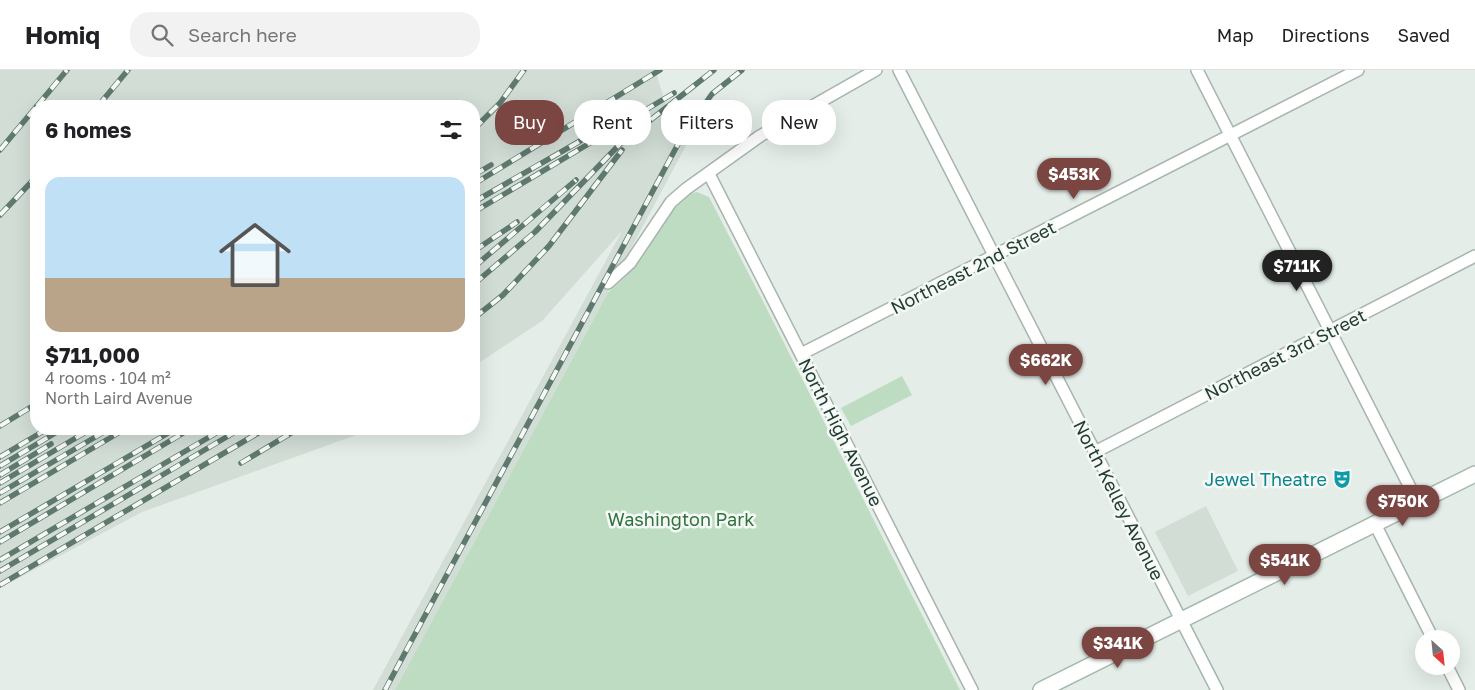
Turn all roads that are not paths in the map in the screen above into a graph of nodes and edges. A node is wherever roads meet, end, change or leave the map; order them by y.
1 (876, 70) edge
2 (899, 70) edge
3 (1196, 70) edge
4 (1358, 70) edge
5 (1230, 135) junction
6 (709, 174) junction
7 (995, 256) junction
8 (1475, 256) edge
9 (608, 283) dead end
10 (1331, 330) junction
11 (801, 354) junction
12 (1095, 452) junction
13 (1475, 474) edge
14 (1418, 502) junction
15 (1374, 524) junction
16 (1181, 621) junction
17 (1428, 630) edge
18 (1452, 675) edge
19 (972, 690) edge
20 (1041, 690) edge
21 (1217, 690) edge
22 (1459, 690) edge

1 - 6 street
2 - 7 street, North Kelley Avenue
3 - 5 street
4 - 5 street, Northeast 2nd Street
5 - 7 street, Northeast 2nd Street
5 - 10 street
6 - 9 street
6 - 11 street, North High Avenue
7 - 11 street, Northeast 2nd Street
7 - 12 street, North Kelley Avenue
8 - 10 street, Northeast 3rd Street
10 - 12 street, Northeast 3rd Street
10 - 14 street
11 - 19 street, North High Avenue
12 - 16 street, North Kelley Avenue
13 - 14 main road
14 - 15 main road
15 - 16 main road
15 - 17 street
16 - 20 main road
16 - 21 street, North Kelley Avenue
18 - 22 street

